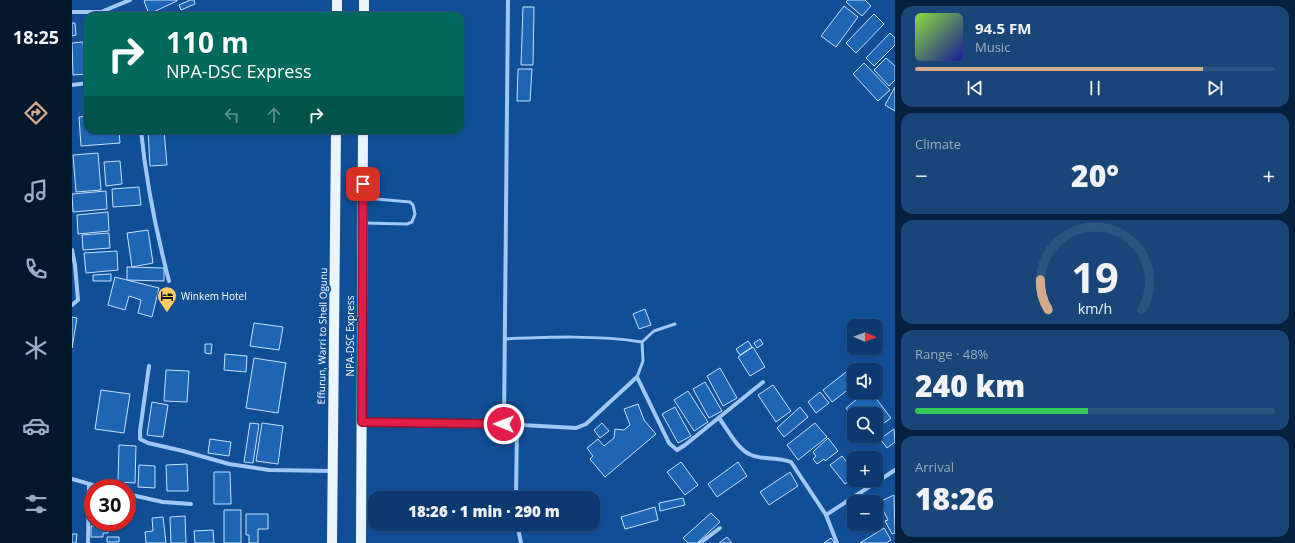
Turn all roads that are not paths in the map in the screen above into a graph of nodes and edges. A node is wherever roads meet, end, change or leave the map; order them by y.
1 (130, 0) edge
2 (337, 0) edge
3 (364, 0) edge
4 (508, 0) edge
5 (72, 12) edge
6 (337, 12) edge
7 (364, 12) edge
8 (84, 84) edge
9 (72, 85) edge
10 (141, 134) edge
11 (336, 134) edge
12 (363, 134) edge
13 (363, 198) junction
14 (363, 223) junction
15 (72, 250) edge
16 (169, 281) dead end
17 (72, 305) edge
18 (675, 324) dead end
19 (504, 339) junction
20 (642, 342) junction
21 (148, 366) dead end
22 (637, 377) junction
23 (763, 382) dead end
24 (719, 418) junction
25 (362, 422) junction
26 (504, 424) junction
27 (517, 425) junction
28 (895, 470) edge
29 (333, 471) junction
30 (72, 479) edge
31 (84, 483) edge
32 (516, 491) edge
33 (136, 496) edge
34 (191, 504) dead end
35 (826, 515) junction
36 (720, 528) dead end
37 (88, 531) edge
38 (518, 531) edge
39 (88, 543) edge
40 (332, 543) edge
41 (362, 543) edge
42 (521, 543) edge
43 (700, 543) edge
44 (837, 543) edge

1 - 5 street
2 - 6 main road
3 - 7 main road
4 - 19 street
8 - 9 street
10 - 16 street
11 - 29 main road, Effurun, Warri to Shell Ogunu
12 - 13 main road, NPA-DSC Express
13 - 14 main road, NPA-DSC Express
13 - 14 lane
14 - 25 main road, NPA-DSC Express
15 - 17 street
18 - 20 lane
19 - 20 lane
19 - 26 street
20 - 22 lane
21 - 29 street
22 - 24 street
22 - 27 street
23 - 24 street
24 - 35 street
25 - 26 street
25 - 41 main road, NPA-DSC Express
26 - 27 street
27 - 32 street
28 - 35 street
29 - 40 main road, Effurun, Warri to Shell Ogunu
30 - 31 street
33 - 34 street
35 - 44 street
36 - 43 street
37 - 39 street
38 - 42 street

